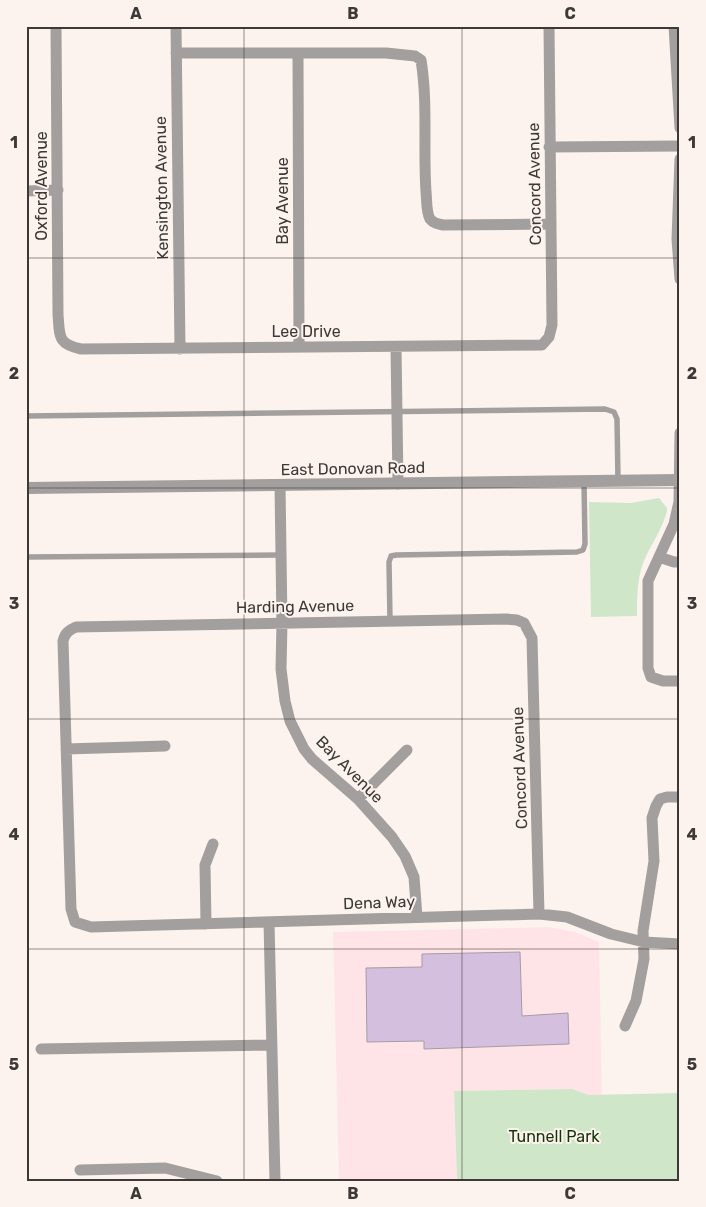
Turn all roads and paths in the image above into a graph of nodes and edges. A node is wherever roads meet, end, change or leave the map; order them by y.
1 (56, 26) edge
2 (176, 26) edge
3 (549, 26) edge
4 (674, 26) edge
5 (176, 53) junction
6 (298, 54) junction
7 (680, 128) edge
8 (680, 146) edge
9 (549, 147) junction
10 (680, 160) edge
11 (58, 190) junction
12 (26, 191) edge
13 (551, 224) junction
14 (680, 279) edge
15 (548, 340) joint
16 (64, 344) joint
17 (299, 347) junction
18 (396, 347) junction
19 (180, 349) junction
20 (397, 412) junction
21 (26, 416) edge
22 (680, 433) edge
23 (679, 480) edge
24 (618, 481) junction
25 (584, 482) junction
26 (398, 484) junction
27 (280, 485) junction
28 (26, 488) edge
29 (281, 555) junction
30 (26, 557) edge
31 (659, 557) junction
32 (680, 562) edge
33 (390, 620) junction
34 (282, 622) junction
35 (524, 623) joint
36 (680, 681) edge
37 (165, 746) dead end
38 (66, 749) junction
39 (407, 750) dead end
40 (680, 797) edge
41 (358, 799) junction
42 (213, 844) dead end
43 (539, 914) junction
44 (417, 917) junction
45 (269, 922) junction
46 (206, 924) junction
47 (644, 942) junction
48 (680, 944) edge
49 (625, 1026) dead end
50 (271, 1045) junction
51 (41, 1049) dead end
52 (80, 1170) dead end
53 (217, 1181) edge
54 (275, 1181) edge

1 - 11 street, Oxford Avenue
2 - 5 street, Kensington Avenue
3 - 9 street, Concord Avenue
4 - 7 street
5 - 6 street
5 - 19 street, Kensington Avenue
6 - 13 street
6 - 17 street, Bay Avenue
8 - 9 street
9 - 13 street, Concord Avenue
10 - 14 street
11 - 12 street
11 - 16 street, Oxford Avenue
13 - 15 street, Concord Avenue
15 - 18 street, Lee Drive
16 - 19 street, Lee Drive
17 - 18 street, Lee Drive
17 - 19 street, Lee Drive
18 - 20 street
20 - 21 lane
20 - 24 lane
20 - 26 street
22 - 23 street
23 - 24 street, East Donovan Road
23 - 31 street
24 - 25 street, East Donovan Road
25 - 26 street, East Donovan Road
25 - 33 lane
26 - 27 street, East Donovan Road
27 - 28 street, East Donovan Road
27 - 29 street, Bay Avenue
29 - 30 lane
29 - 34 street, Bay Avenue
31 - 32 street
31 - 36 street
33 - 34 street, Harding Avenue
33 - 35 street, Harding Avenue
34 - 38 street, Harding Avenue
34 - 41 street, Bay Avenue
35 - 43 street, Concord Avenue
37 - 38 street
38 - 46 street, Dena Way
39 - 41 street
40 - 47 street
41 - 44 street, Bay Avenue
42 - 46 street
43 - 44 street, Dena Way
43 - 47 street, Dena Way
44 - 45 street, Dena Way
45 - 46 street, Dena Way
45 - 50 street
47 - 48 street, Dena Way
47 - 49 street
50 - 51 street
50 - 54 street
52 - 53 street

